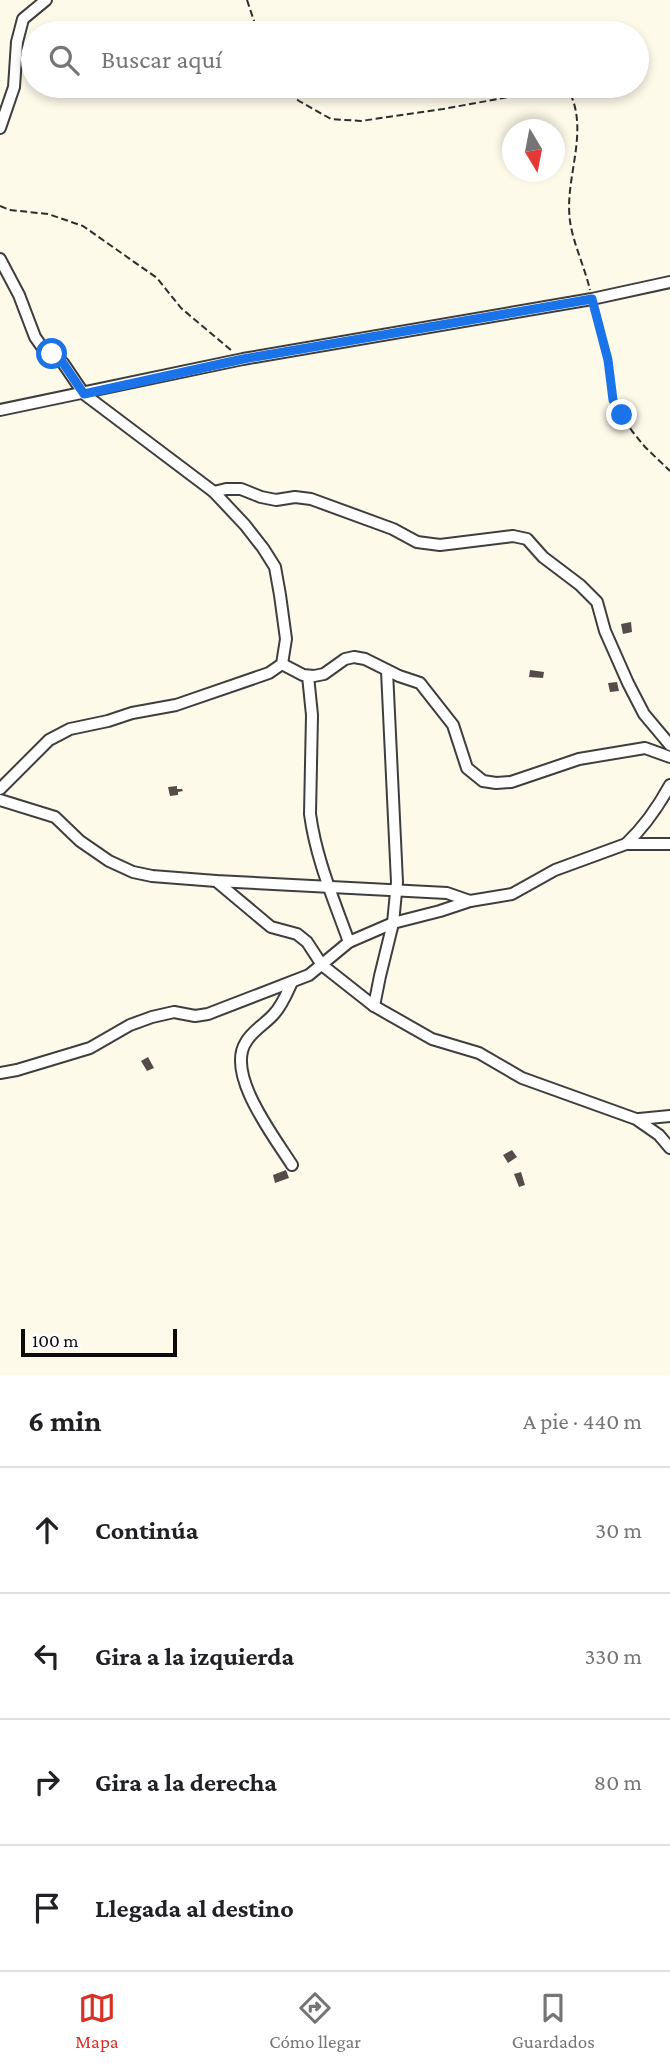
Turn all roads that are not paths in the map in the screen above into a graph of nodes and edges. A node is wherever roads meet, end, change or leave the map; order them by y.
1 (46, 0) edge
2 (22, 21) edge
3 (21, 27) edge
4 (0, 128) edge
5 (0, 258) edge
6 (670, 282) edge
7 (84, 394) junction
8 (0, 410) edge
9 (214, 492) junction
10 (282, 664) junction
11 (387, 671) junction
12 (308, 676) junction
13 (670, 745) edge
14 (670, 757) edge
15 (670, 785) edge
16 (0, 789) edge
17 (0, 800) edge
18 (626, 844) junction
19 (670, 844) edge
20 (216, 881) junction
21 (328, 886) junction
22 (397, 890) junction
23 (470, 901) junction
24 (393, 923) junction
25 (349, 942) junction
26 (322, 965) junction
27 (292, 982) junction
28 (374, 1006) junction
29 (0, 1073) edge
30 (670, 1116) edge
31 (636, 1119) junction
32 (670, 1148) edge
33 (292, 1165) dead end

1 - 2 street
3 - 4 street
5 - 7 street
6 - 7 street
7 - 8 street
7 - 9 street
9 - 10 street
9 - 13 street
10 - 12 street
10 - 16 street
11 - 12 street
11 - 14 street
11 - 22 street
12 - 21 street
15 - 18 street
17 - 20 street
18 - 19 street
18 - 23 street
20 - 21 street
20 - 26 street
21 - 22 street
21 - 25 street
22 - 23 street
22 - 24 street
23 - 24 street
24 - 25 street
24 - 28 street
25 - 26 street
26 - 27 street
26 - 28 street
27 - 29 street
27 - 33 street
28 - 31 street
30 - 31 street
31 - 32 street

